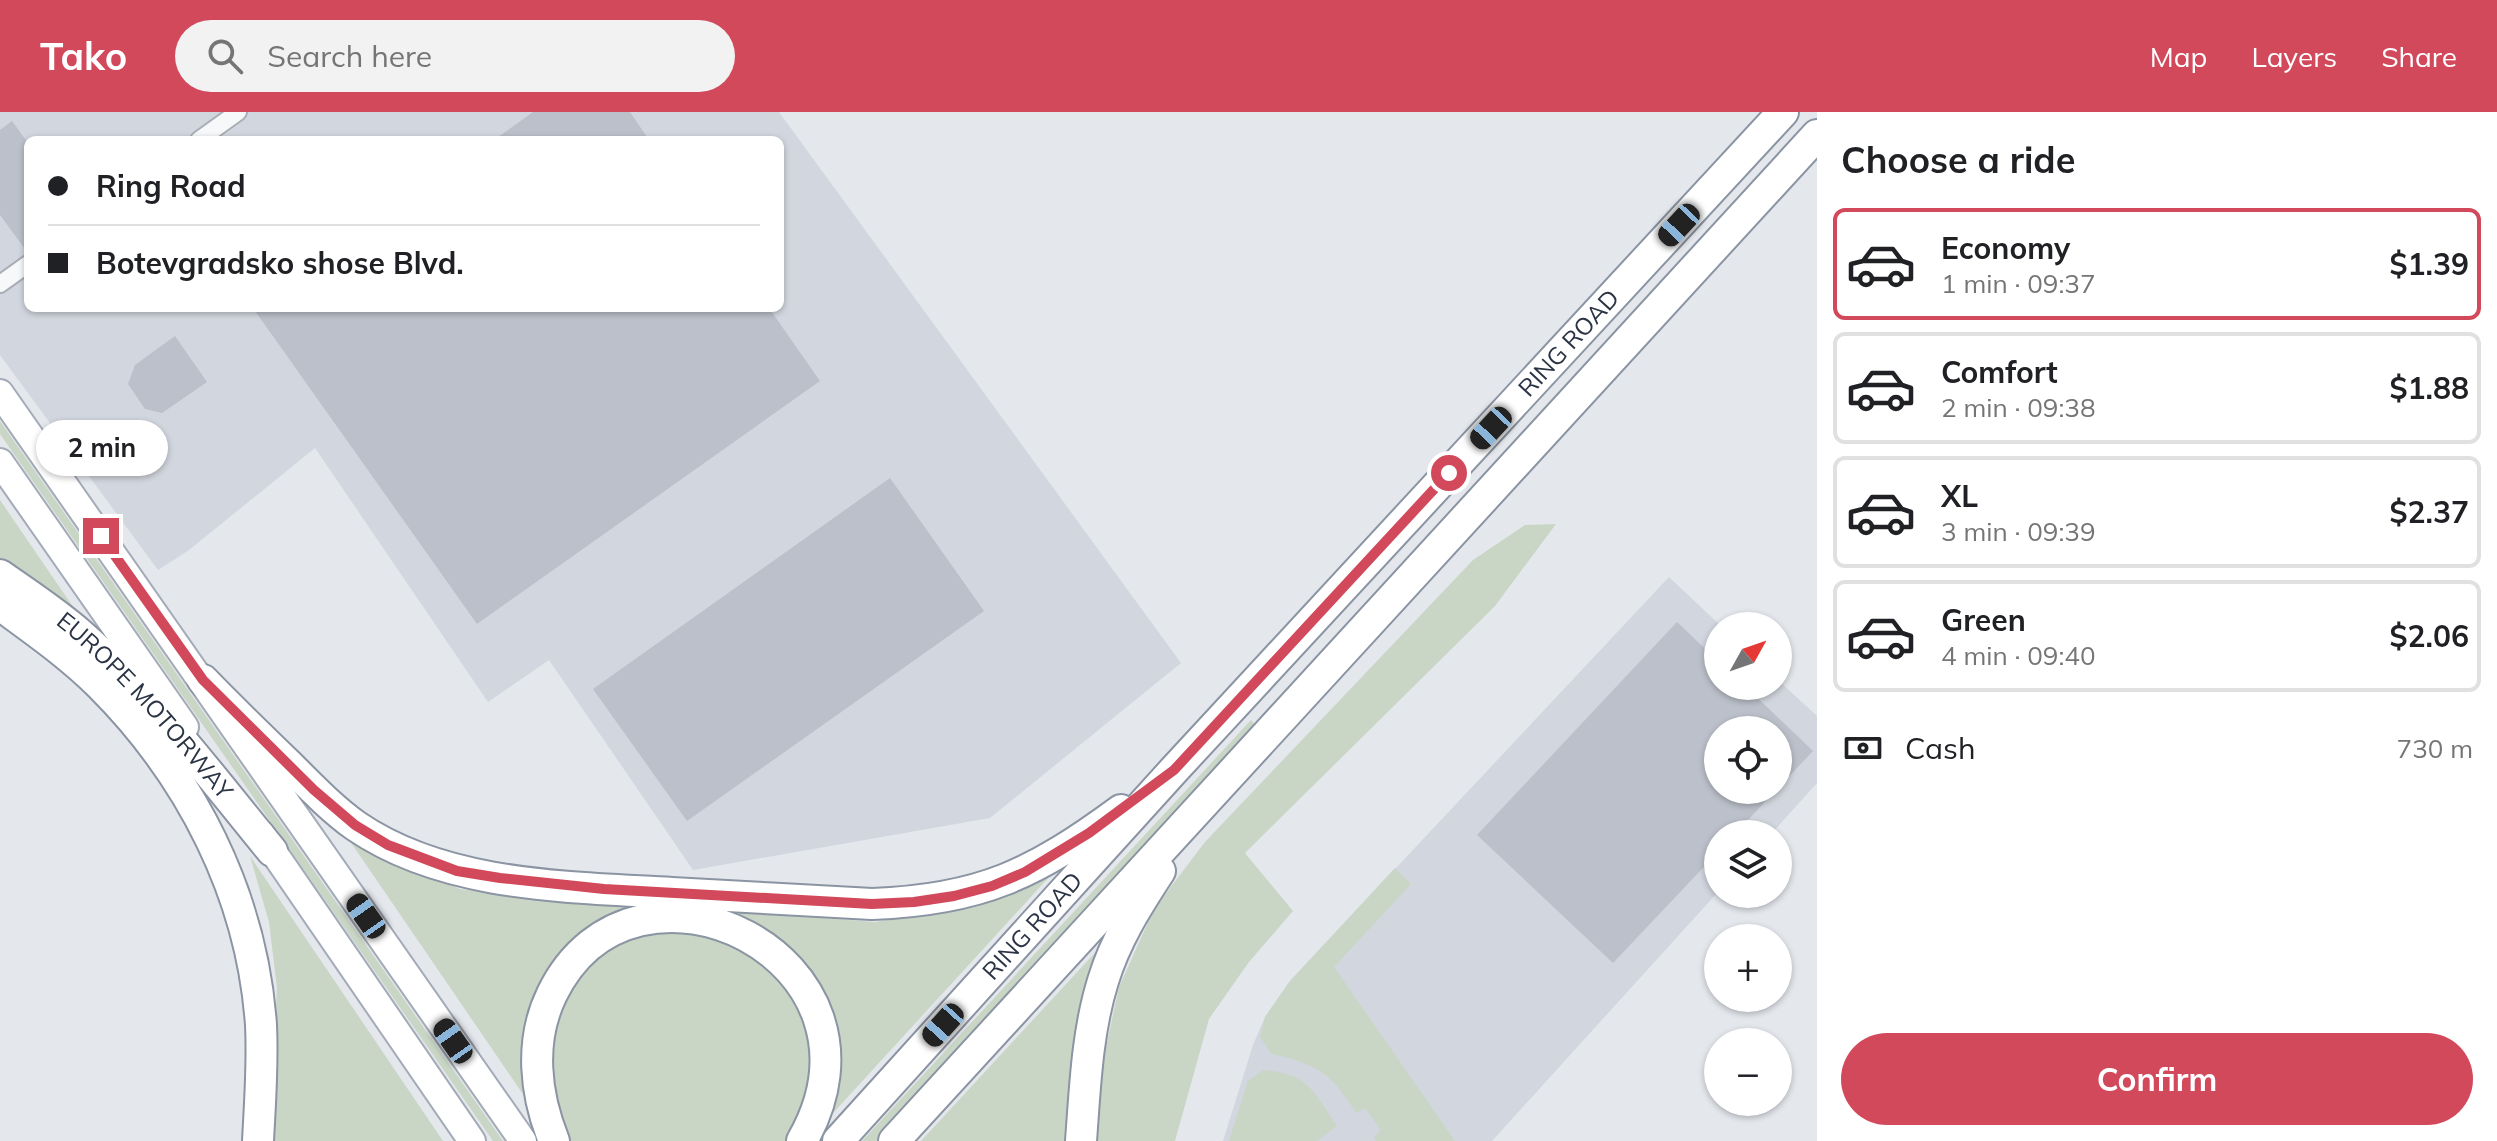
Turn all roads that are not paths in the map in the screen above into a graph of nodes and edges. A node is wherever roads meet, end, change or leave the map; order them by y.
1 (238, 112) edge
2 (1783, 112) edge
3 (1817, 135) edge
4 (205, 136) edge
5 (24, 267) edge
6 (0, 284) edge
7 (0, 393) edge
8 (0, 462) edge
9 (0, 575) edge
10 (0, 605) edge
11 (203, 680) junction
12 (1174, 770) junction
13 (1209, 797) junction
14 (272, 851) junction
15 (258, 1141) edge
16 (472, 1141) edge
17 (523, 1141) edge
18 (554, 1141) edge
19 (802, 1141) edge
20 (838, 1141) edge
21 (894, 1141) edge
22 (1081, 1141) edge

1 - 4 street
2 - 12 highway, RING ROAD
3 - 13 highway, RING ROAD
5 - 6 street
7 - 11 main road
8 - 14 main road
9 - 14 highway, EUROPE MOTORWAY
10 - 15 highway
11 - 12 highway
11 - 17 main road
12 - 20 highway, RING ROAD
13 - 21 highway, RING ROAD
13 - 22 highway
14 - 16 main road
18 - 19 highway

